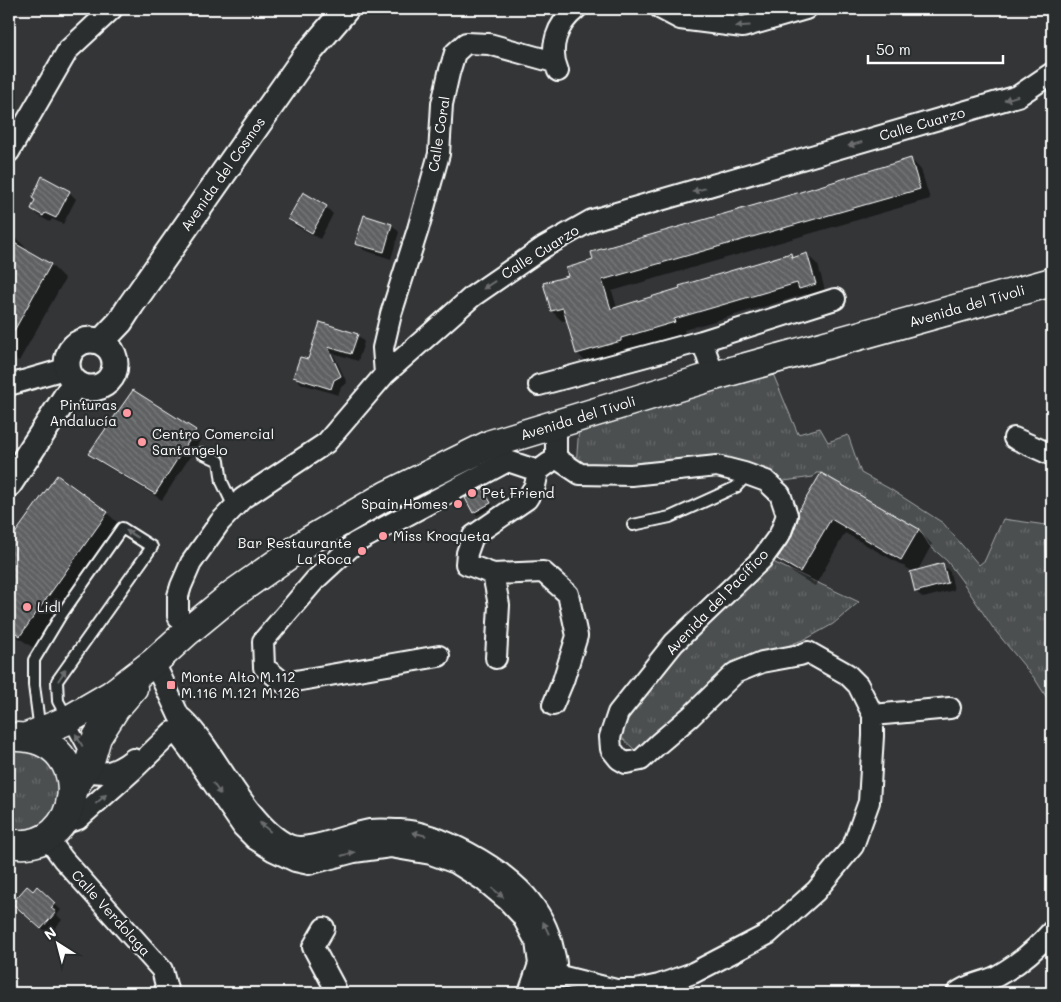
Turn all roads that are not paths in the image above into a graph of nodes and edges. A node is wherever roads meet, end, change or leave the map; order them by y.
1 (112, 9) edge
2 (346, 9) edge
3 (576, 9) edge
4 (661, 9) edge
5 (806, 9) edge
6 (1052, 73) edge
7 (9, 152) edge
8 (1052, 282) edge
9 (835, 299) dead end
10 (702, 341) junction
11 (101, 342) junction
12 (385, 374) junction
13 (72, 376) junction
14 (714, 376) junction
15 (539, 384) dead end
16 (9, 385) edge
17 (556, 424) junction
18 (1014, 438) dead end
19 (202, 453) dead end
20 (1052, 455) edge
21 (556, 458) junction
22 (538, 471) junction
23 (748, 474) junction
24 (9, 484) edge
25 (234, 507) junction
26 (633, 525) dead end
27 (493, 574) junction
28 (188, 632) junction
29 (439, 656) dead end
30 (496, 658) dead end
31 (154, 662) junction
32 (553, 705) dead end
33 (950, 708) dead end
34 (178, 716) junction
35 (873, 716) junction
36 (68, 720) junction
37 (19, 736) edge
38 (82, 772) junction
39 (54, 831) junction
40 (11, 846) edge
41 (324, 928) dead end
42 (1052, 930) edge
43 (546, 980) edge
44 (168, 993) edge
45 (333, 993) edge
46 (528, 993) edge
47 (957, 993) edge

1 - 7 street
2 - 11 street, Avenida del Cosmos
3 - 12 street, Calle Coral
5 -> 4 street
6 -> 12 street, Calle Cuarzo
8 - 14 main road, Avenida del Tívoli
9 - 10 street
10 - 14 street
10 - 15 street
11 - 13 street
11 - 13 street
12 - 25 street, Calle Cuarzo
13 - 16 street
13 - 24 street
14 - 17 main road, Avenida del Tívoli
17 - 21 street
17 - 28 main road, Avenida del Tívoli
18 - 20 street
19 - 25 lane
21 - 22 street
21 - 23 street, Avenida del Pacífico
22 - 27 street
22 - 29 street
23 - 26 lane
23 - 35 street, Avenida del Pacífico
25 - 28 street, Calle Cuarzo
27 - 30 street
27 - 32 street
28 - 31 main road, Avenida del Tívoli
31 - 34 street
31 - 36 main road, Avenida del Tívoli
31 - 38 main road, Avenida del Tívoli
33 - 35 street
34 - 38 street
43 -> 34 street
35 - 43 street, Avenida del Pacífico
36 - 37 main road, Avenida del Tívoli
36 -> 37 lane
38 -> 36 lane
37 - 38 main road
38 - 39 main road, Avenida del Tívoli
39 - 40 main road
39 -> 43 street
39 - 44 street, Calle Verdolaga
41 - 45 street
42 - 47 street
43 - 46 street

